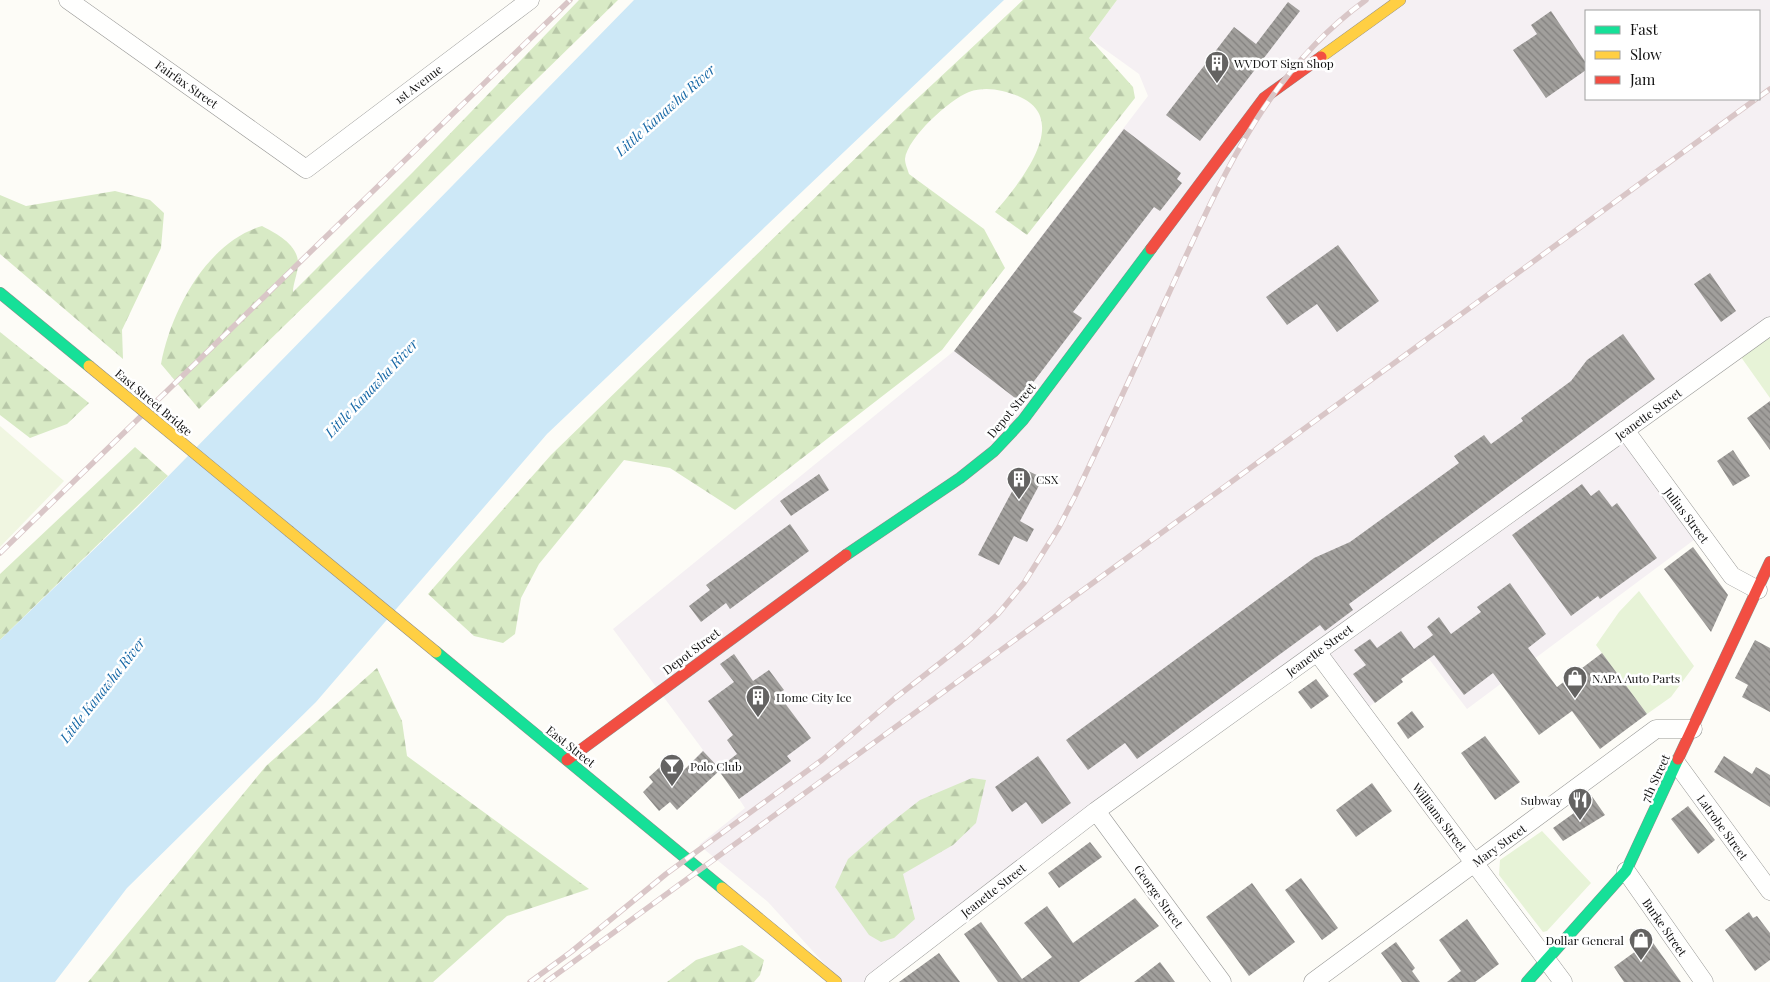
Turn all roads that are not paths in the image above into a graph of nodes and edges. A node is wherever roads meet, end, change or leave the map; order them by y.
1 (68, 0) edge
2 (530, 0) edge
3 (1400, 0) edge
4 (306, 169) joint
5 (0, 292) edge
6 (1770, 326) edge
7 (1625, 430) junction
8 (290, 532) joint
9 (1770, 562) edge
10 (1764, 593) edge
11 (1317, 652) junction
12 (1692, 729) junction
13 (567, 760) junction
14 (1676, 764) junction
15 (1096, 811) junction
16 (1474, 863) junction
17 (1626, 872) junction
18 (1770, 891) edge
19 (1546, 960) junction
20 (836, 982) edge
21 (874, 982) edge
22 (1222, 982) edge
23 (1313, 982) edge
24 (1527, 982) edge
25 (1563, 982) edge
26 (1704, 982) edge

1 - 4 street, Fairfax Street
2 - 4 street, 1st Avenue
3 - 13 main road, Depot Street
5 - 8 main road, East Street Bridge, bridge
6 - 7 street, Jeanette Street
7 - 10 street, Julius Street
7 - 11 street, Jeanette Street
8 - 13 main road, East Street
9 - 10 main road, 7th Street
10 - 12 main road, 7th Street
11 - 15 street, Jeanette Street
11 - 16 street, Williams Street
12 - 14 main road, 7th Street
12 - 16 street, Mary Street
13 - 20 main road, East Street
14 - 17 main road, 7th Street
14 - 18 street, Latrobe Street
15 - 21 street, Jeanette Street
15 - 22 street, George Street
16 - 19 street, Williams Street
16 - 23 street, Mary Street
17 - 19 main road, 7th Street
17 - 26 street, Burke Street
19 - 24 main road, 7th Street
19 - 25 street, Williams Street

